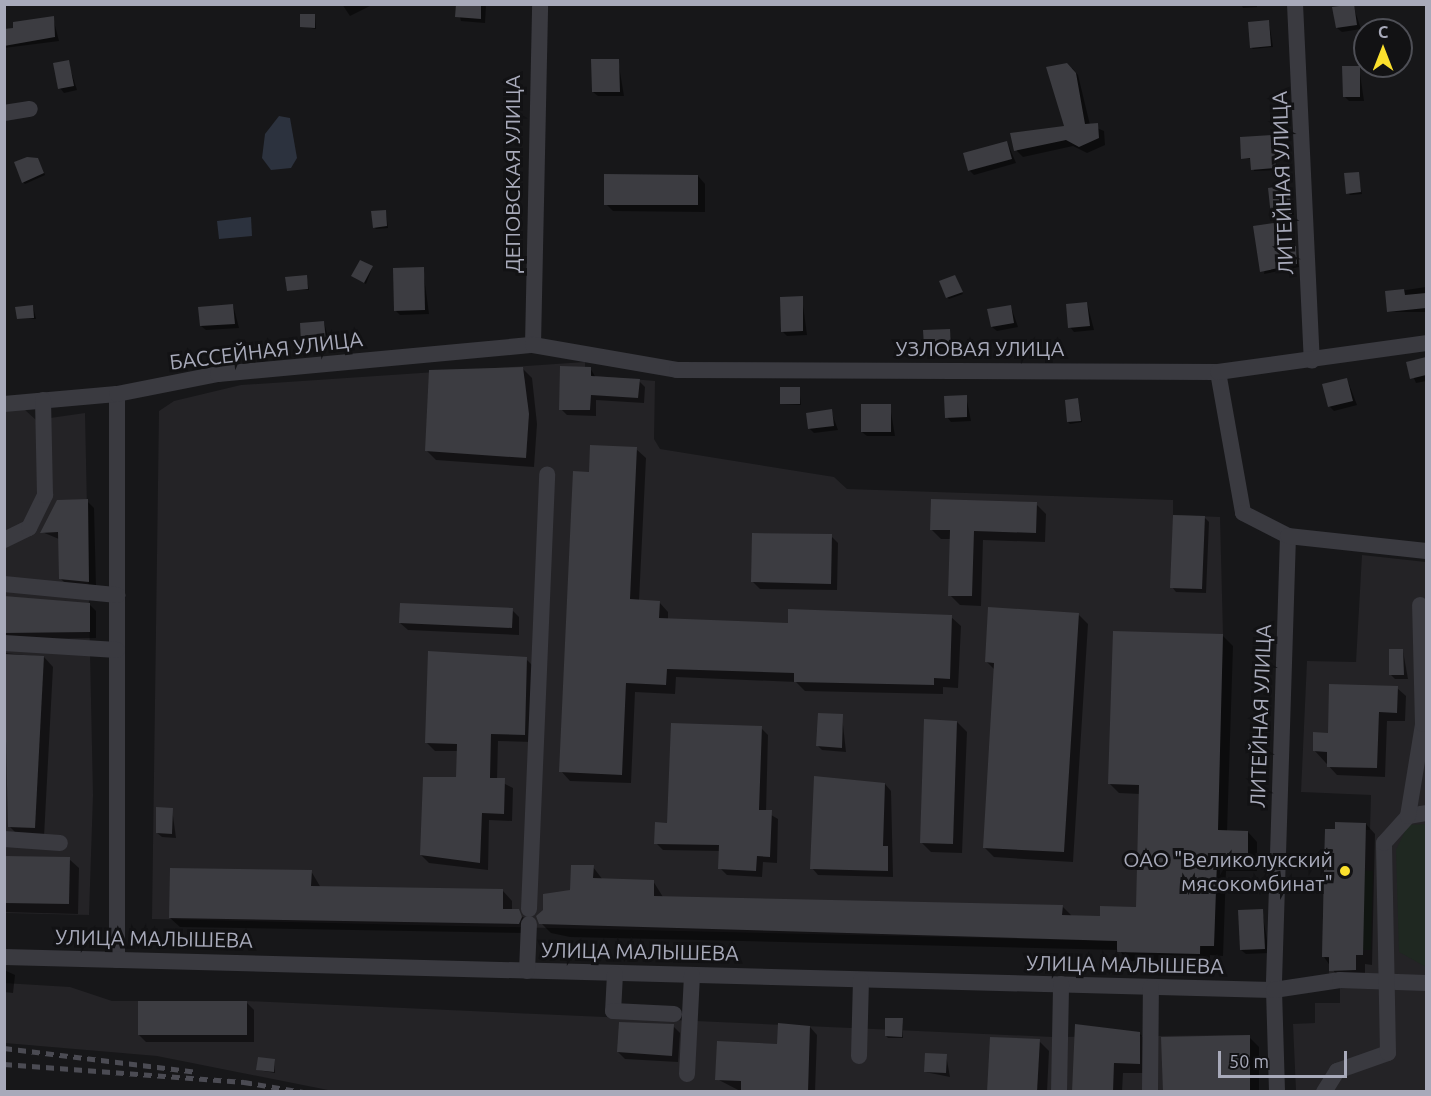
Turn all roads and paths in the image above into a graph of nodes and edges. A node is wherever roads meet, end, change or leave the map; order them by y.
1 (540, 4) edge
2 (1295, 4) edge
3 (30, 109) dead end
4 (4, 113) edge
5 (1426, 343) edge
6 (533, 345) junction
7 (1312, 361) junction
8 (1218, 372) junction
9 (117, 394) junction
10 (43, 400) junction
11 (4, 404) edge
12 (547, 474) dead end
13 (1288, 536) junction
14 (4, 540) edge
15 (1426, 551) edge
16 (4, 584) edge
17 (117, 595) junction
18 (1420, 605) dead end
19 (4, 643) edge
20 (117, 650) junction
21 (1426, 813) edge
22 (1408, 816) junction
23 (4, 839) edge
24 (60, 843) dead end
25 (4, 957) edge
26 (117, 960) junction
27 (527, 971) junction
28 (615, 974) junction
29 (692, 975) junction
30 (861, 980) junction
31 (1386, 981) junction
32 (1426, 983) edge
33 (1061, 984) junction
34 (1150, 987) junction
35 (1274, 990) junction
36 (674, 1014) dead end
37 (859, 1056) dead end
38 (687, 1074) dead end
39 (1059, 1092) edge
40 (1150, 1092) edge
41 (1277, 1092) edge
42 (1324, 1092) edge

1 - 6 street, ДЕПОВСКАЯ УЛИЦА
2 - 7 street, ЛИТЕЙНАЯ УЛИЦА
3 - 4 street
5 - 7 street, УЗЛОВАЯ УЛИЦА
6 - 8 street, УЗЛОВАЯ УЛИЦА
6 - 9 street, БАССЕЙНАЯ УЛИЦА
7 - 8 street, УЗЛОВАЯ УЛИЦА
8 - 13 street
9 - 10 street, БАССЕЙНАЯ УЛИЦА
9 - 17 street
10 - 11 street, БАССЕЙНАЯ УЛИЦА
10 - 14 street
12 - 27 street
13 - 15 street
13 - 35 street, ЛИТЕЙНАЯ УЛИЦА
16 - 17 street
17 - 20 street
18 - 22 street
19 - 20 street
20 - 26 street
21 - 22 street
22 - 31 street
23 - 24 street
25 - 26 street, УЛИЦА МАЛЫШЕВА
26 - 27 street, УЛИЦА МАЛЫШЕВА
27 - 28 street, УЛИЦА МАЛЫШЕВА
28 - 29 street, УЛИЦА МАЛЫШЕВА
28 - 36 street
29 - 30 street, УЛИЦА МАЛЫШЕВА
29 - 38 street
30 - 33 street, УЛИЦА МАЛЫШЕВА
30 - 37 street
31 - 32 street, УЛИЦА МАЛЫШЕВА
31 - 35 street, УЛИЦА МАЛЫШЕВА
31 - 42 street
33 - 34 street, УЛИЦА МАЛЫШЕВА
33 - 39 street
34 - 35 street, УЛИЦА МАЛЫШЕВА
34 - 40 street
35 - 41 street, ЛИТЕЙНАЯ УЛИЦА

